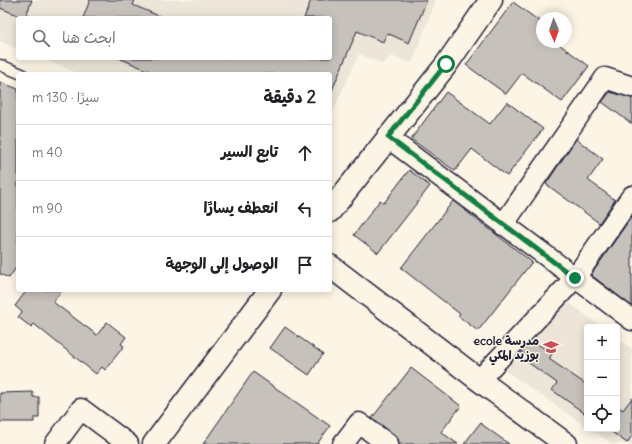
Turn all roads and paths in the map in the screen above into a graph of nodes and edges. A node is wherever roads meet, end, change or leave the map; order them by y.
1 (491, 0) edge
2 (0, 65) edge
3 (17, 72) edge
4 (632, 87) edge
5 (388, 137) junction
6 (632, 196) edge
7 (332, 205) edge
8 (503, 225) junction
9 (332, 268) edge
10 (575, 278) junction
11 (268, 292) edge
12 (632, 320) edge
13 (479, 380) junction
14 (55, 444) edge
15 (128, 444) edge
16 (154, 444) edge
17 (343, 444) edge
18 (388, 444) edge
19 (566, 444) edge

1 - 5 street
2 - 3 lane
4 - 8 street
5 - 7 street
5 - 8 street
6 - 10 street
8 - 10 street
9 - 13 street
10 - 12 street
10 - 13 street
11 - 16 street
13 - 19 street
14 - 15 street
17 - 18 street

